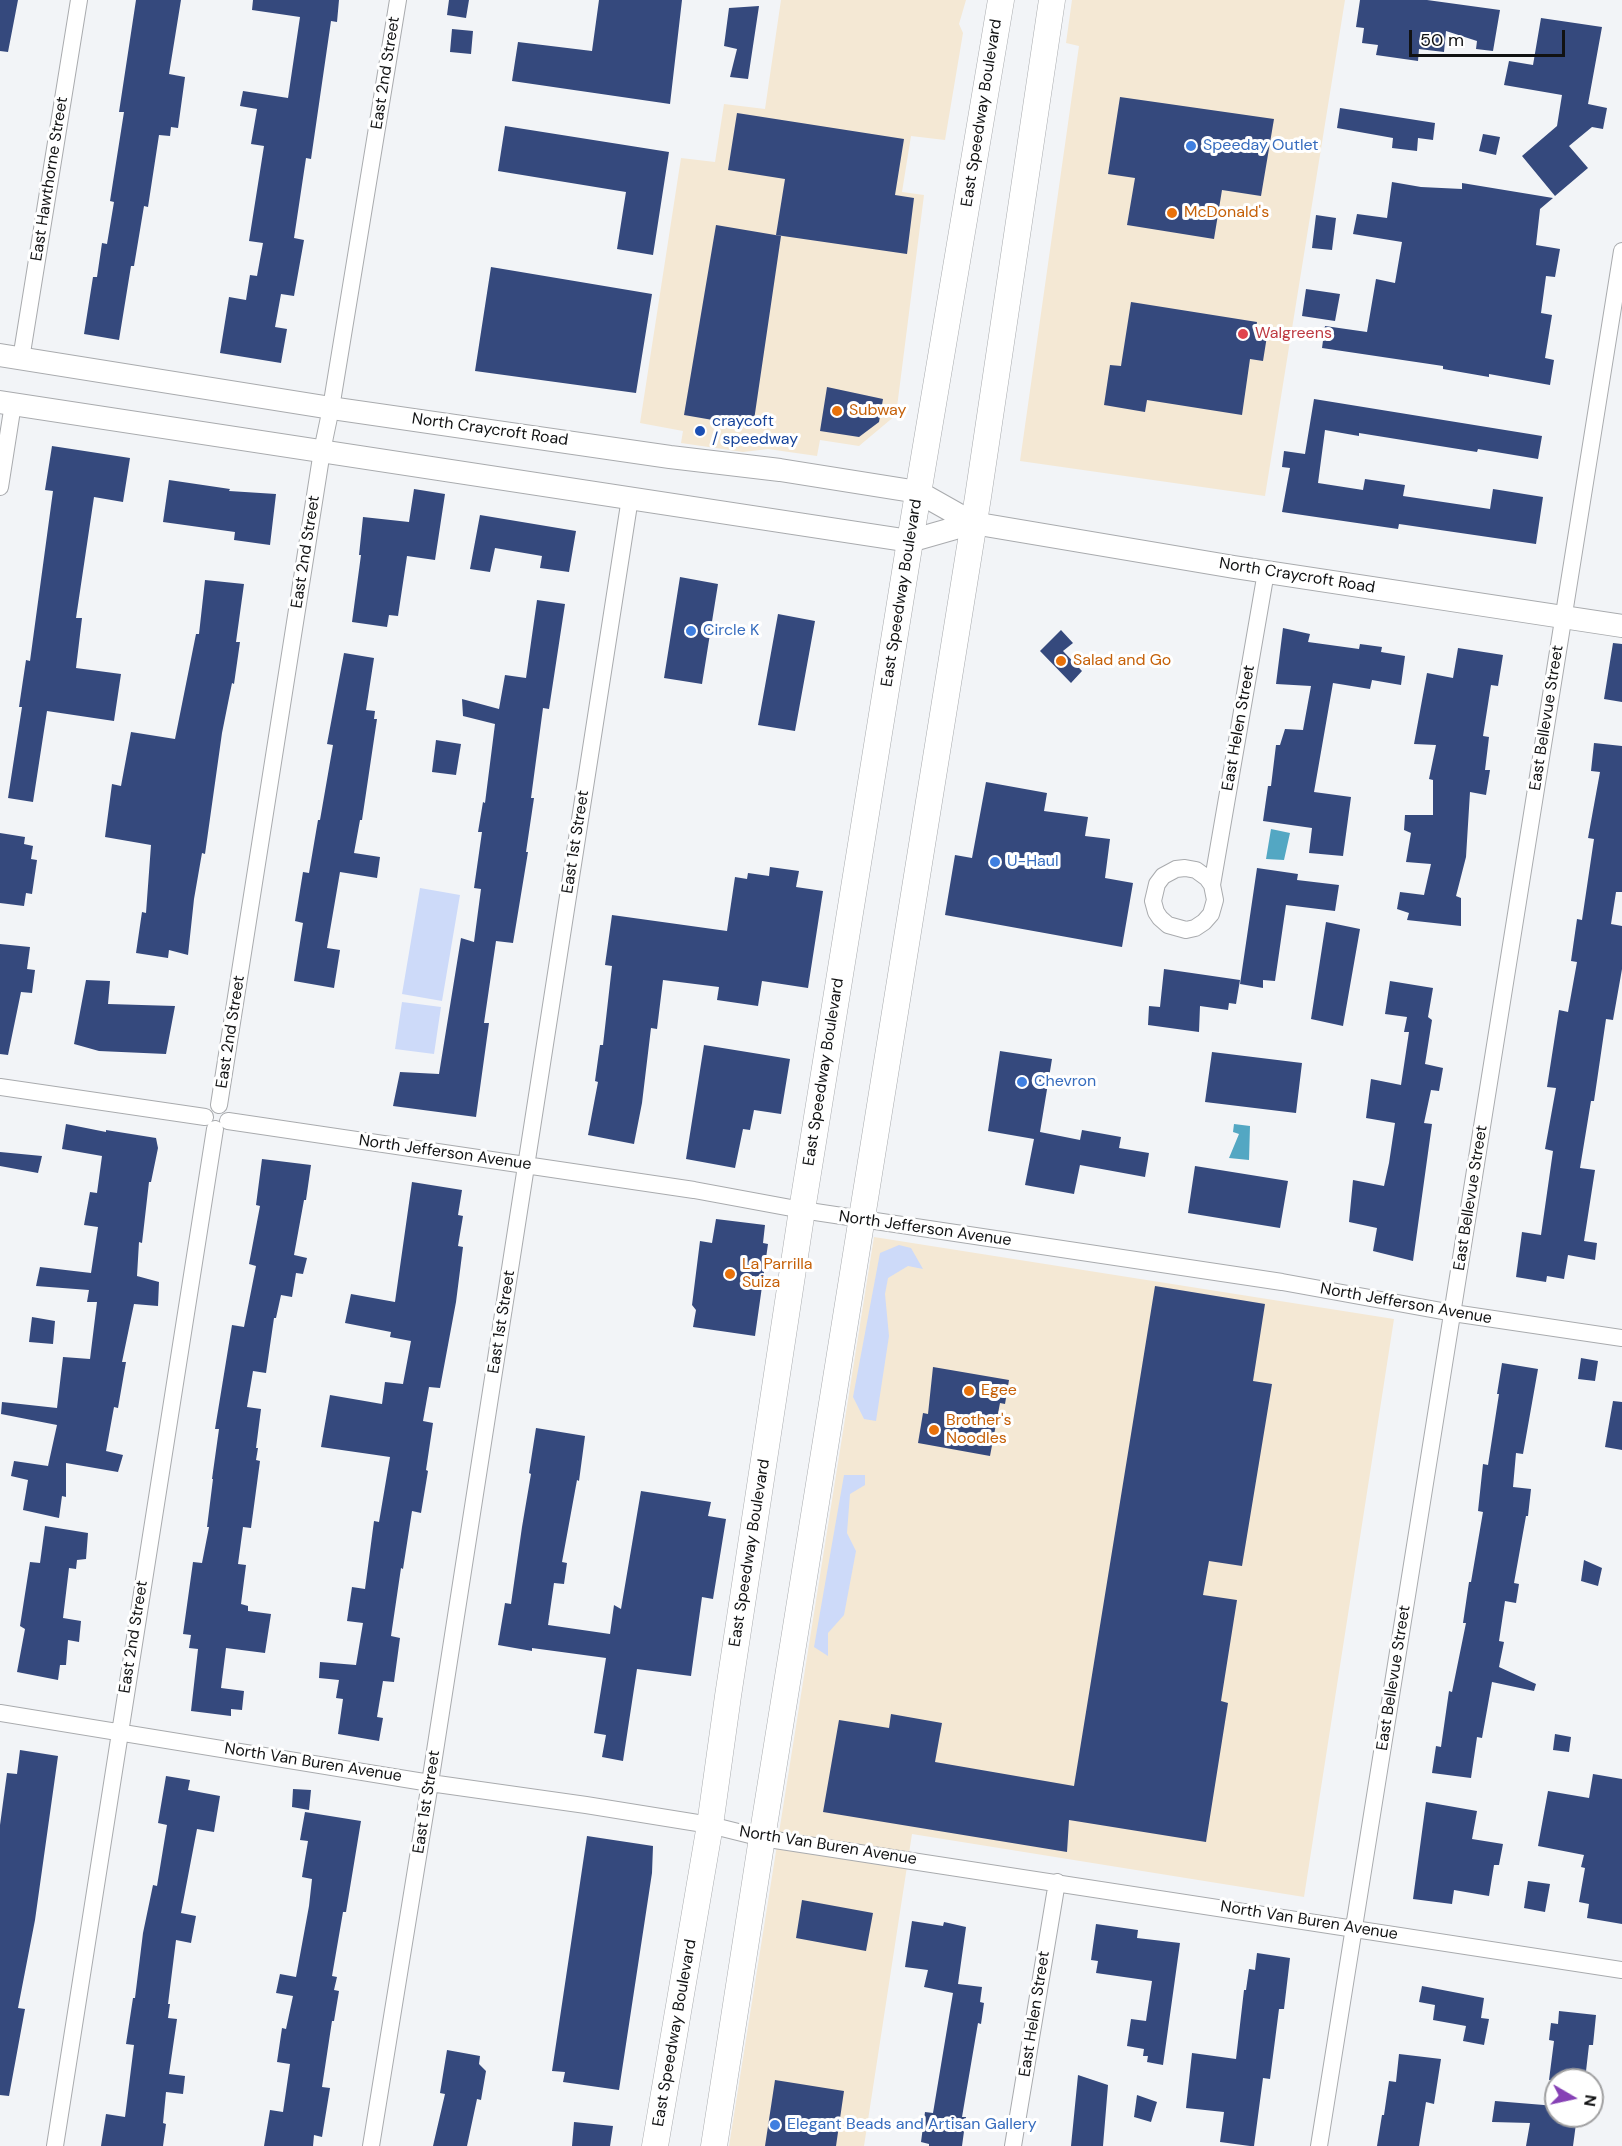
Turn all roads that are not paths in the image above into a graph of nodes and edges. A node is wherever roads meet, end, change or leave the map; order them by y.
1 (80, 0) edge
2 (398, 0) edge
3 (1001, 0) edge
4 (1052, 0) edge
5 (1622, 251) edge
6 (10, 357) edge
7 (7, 403) edge
8 (331, 408) junction
9 (322, 451) junction
10 (0, 487) edge
11 (918, 492) junction
12 (630, 498) junction
13 (973, 523) junction
14 (910, 541) junction
15 (1266, 572) junction
16 (1564, 618) junction
17 (1622, 626) edge
18 (1212, 885) dead end
19 (0, 1087) edge
20 (216, 1122) junction
21 (526, 1165) junction
22 (802, 1210) junction
23 (861, 1220) junction
24 (1453, 1313) junction
25 (1622, 1338) edge
26 (0, 1713) edge
27 (119, 1731) junction
28 (430, 1782) junction
29 (710, 1825) junction
30 (762, 1838) junction
31 (1057, 1882) junction
32 (1354, 1928) junction
33 (1622, 1970) edge
34 (55, 2146) edge
35 (371, 2146) edge
36 (655, 2146) edge
37 (714, 2146) edge
38 (1013, 2146) edge
39 (1319, 2146) edge

1 - 6 street, East Hawthorne Street
2 - 8 street, East 2nd Street
3 - 11 main road, East Speedway Boulevard
4 - 13 main road
5 - 16 street, East Bellevue Street
6 - 8 main road, North Craycroft Road
7 - 9 main road, North Craycroft Road
7 - 10 street
8 - 9 street, East 2nd Street
8 - 11 main road, North Craycroft Road
9 - 12 main road, North Craycroft Road
9 - 20 street, East 2nd Street
11 - 13 main road, North Craycroft Road
11 - 14 main road, East Speedway Boulevard
12 - 14 main road, North Craycroft Road
12 - 21 street, East 1st Street
13 - 14 main road, North Craycroft Road
13 - 15 main road, North Craycroft Road
13 - 23 main road
14 - 22 main road, East Speedway Boulevard
15 - 16 main road, North Craycroft Road
15 - 18 street, East Helen Street
16 - 17 main road, North Craycroft Road
16 - 24 street, East Bellevue Street
19 - 20 street, North Jefferson Avenue
20 - 21 street, North Jefferson Avenue
20 - 27 street, East 2nd Street
21 - 22 street, North Jefferson Avenue
21 - 28 street, East 1st Street
22 - 23 street, North Jefferson Avenue
22 - 29 main road, East Speedway Boulevard
23 - 24 street, North Jefferson Avenue
23 - 30 main road
24 - 25 street, North Jefferson Avenue
24 - 32 street, East Bellevue Street
26 - 27 street, North Van Buren Avenue
27 - 28 street, North Van Buren Avenue
27 - 34 street, East 2nd Street
28 - 29 street, North Van Buren Avenue
28 - 35 street, East 1st Street
29 - 30 street, North Van Buren Avenue
29 - 36 main road, East Speedway Boulevard
30 - 31 street, North Van Buren Avenue
30 - 37 main road
31 - 32 street, North Van Buren Avenue
31 - 38 street, East Helen Street
32 - 33 street, North Van Buren Avenue
32 - 39 street, East Bellevue Street

